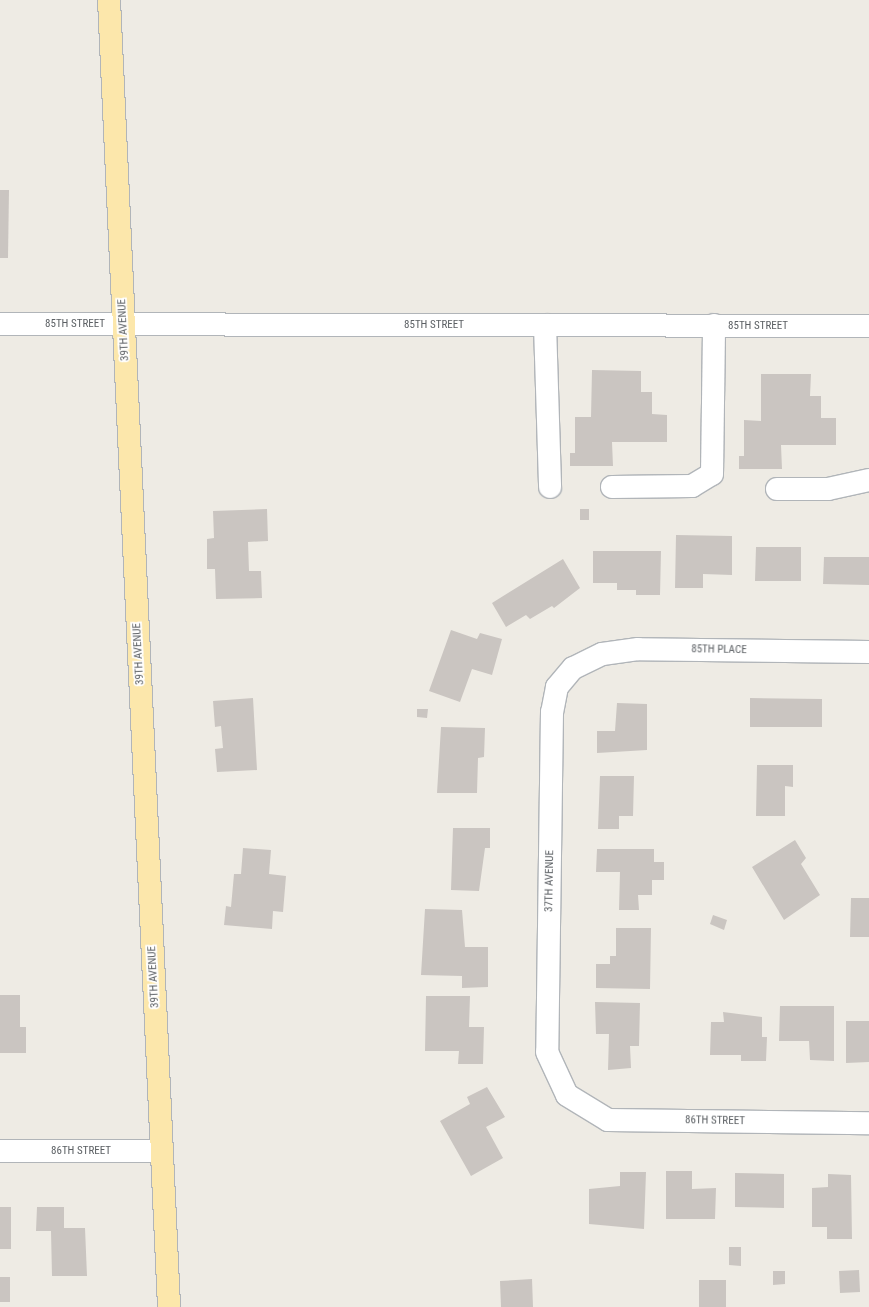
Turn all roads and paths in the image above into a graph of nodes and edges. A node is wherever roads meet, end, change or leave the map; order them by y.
1 (109, 0) edge
2 (0, 324) edge
3 (123, 324) junction
4 (545, 325) junction
5 (714, 326) junction
6 (869, 326) edge
7 (869, 480) edge
8 (550, 487) dead end
9 (612, 487) dead end
10 (777, 489) dead end
11 (869, 652) edge
12 (573, 668) joint
13 (567, 1095) joint
14 (869, 1123) edge
15 (0, 1151) edge
16 (162, 1152) junction
17 (169, 1307) edge

1 - 3 main road, 39TH AVENUE
2 - 3 street, 85TH STREET
3 - 4 street, 85TH STREET
3 - 16 main road, 39TH AVENUE
4 - 5 street, 85TH STREET
4 - 8 street
5 - 6 street, 85TH STREET
5 - 9 street
7 - 10 street
11 - 12 street, 85TH PLACE
12 - 13 street, 37TH AVENUE
13 - 14 street, 86TH STREET
15 - 16 street, 86TH STREET
16 - 17 main road, 39TH AVENUE

